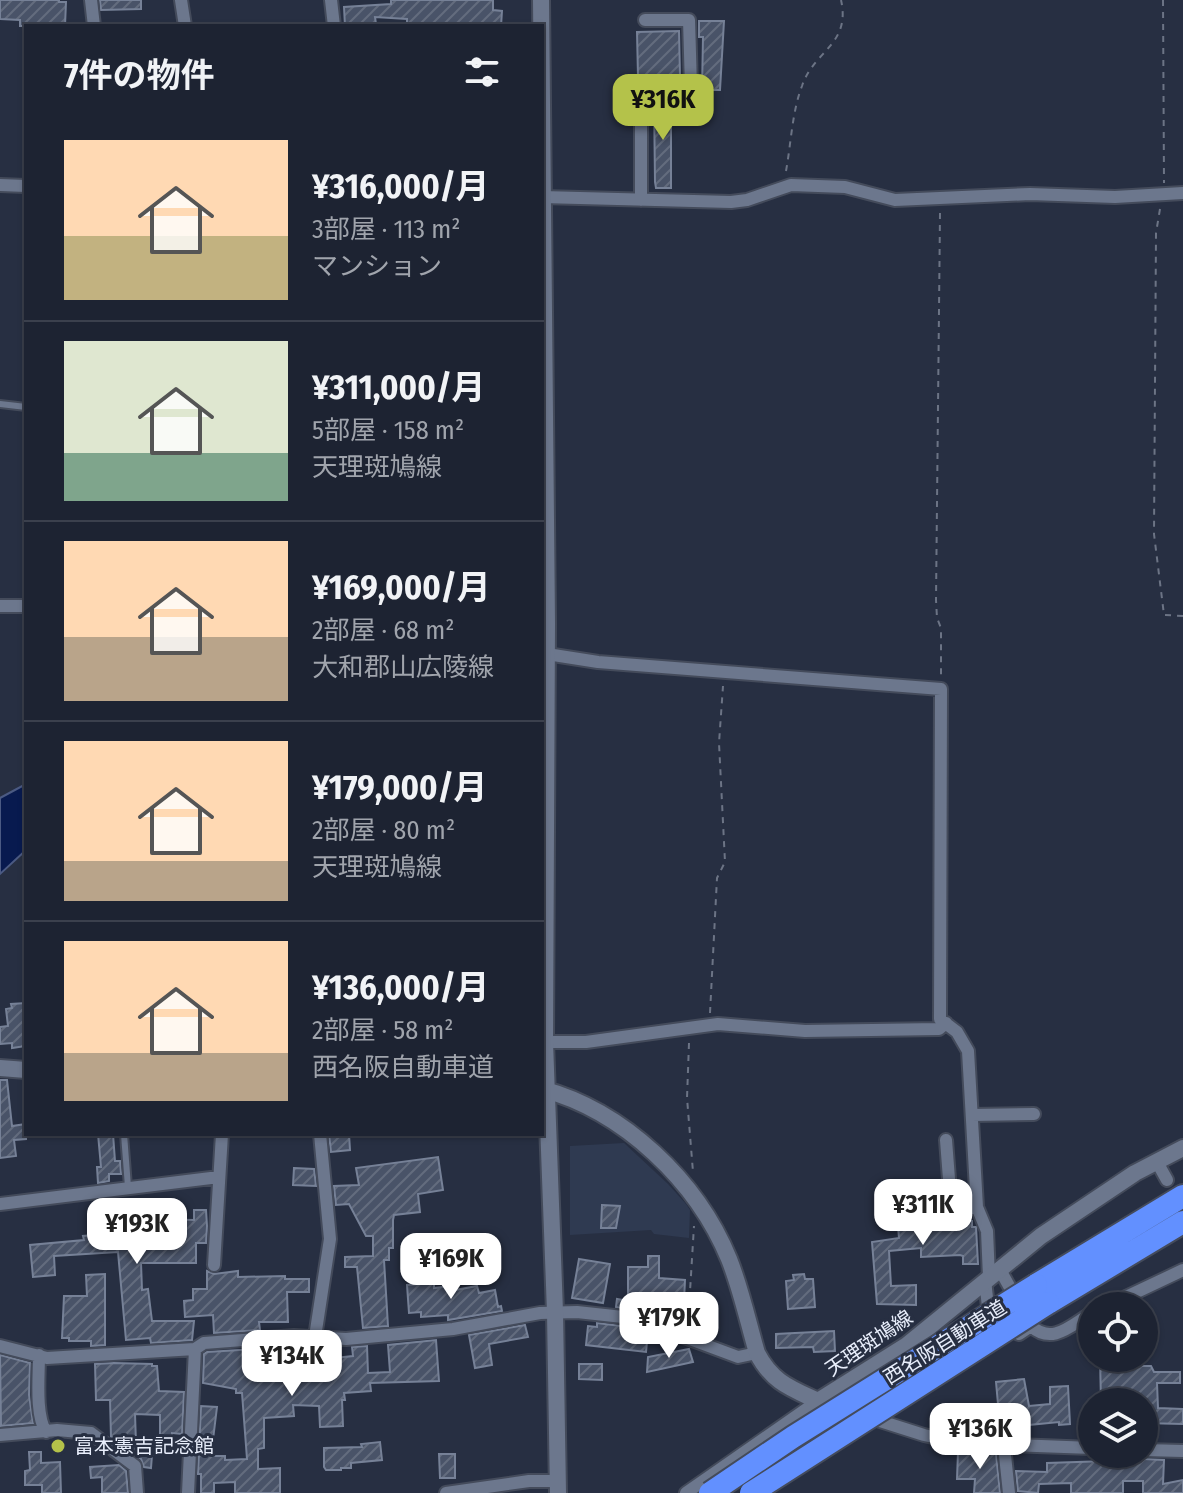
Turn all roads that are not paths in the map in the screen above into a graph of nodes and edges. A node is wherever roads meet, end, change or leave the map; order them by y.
1 (91, 0) edge
2 (181, 0) edge
3 (331, 0) edge
4 (541, 0) edge
5 (645, 20) dead end
6 (94, 24) edge
7 (185, 24) edge
8 (334, 24) edge
9 (541, 24) edge
10 (0, 185) edge
11 (24, 186) edge
12 (1183, 193) edge
13 (544, 197) edge
14 (641, 200) junction
15 (0, 404) edge
16 (24, 407) edge
17 (0, 606) edge
18 (24, 606) edge
19 (544, 623) edge
20 (547, 654) junction
21 (946, 1023) junction
22 (545, 1042) junction
23 (0, 1068) edge
24 (24, 1070) edge
25 (544, 1090) edge
26 (1034, 1114) dead end
27 (972, 1115) junction
28 (124, 1136) edge
29 (222, 1136) edge
30 (320, 1136) edge
31 (946, 1140) dead end
32 (1183, 1148) edge
33 (1157, 1162) junction
34 (219, 1177) junction
35 (1178, 1186) edge
36 (128, 1187) junction
37 (0, 1204) edge
38 (977, 1207) junction
39 (1183, 1222) edge
40 (214, 1265) dead end
41 (1183, 1270) edge
42 (991, 1275) junction
43 (1137, 1292) edge
44 (1042, 1294) junction
45 (555, 1312) junction
46 (1078, 1321) edge
47 (1031, 1326) junction
48 (315, 1337) junction
49 (0, 1346) edge
50 (195, 1349) junction
51 (993, 1350) junction
52 (757, 1353) junction
53 (39, 1355) junction
54 (818, 1401) junction
55 (882, 1420) junction
56 (46, 1432) junction
57 (0, 1435) edge
58 (1004, 1446) junction
59 (1078, 1448) edge
60 (1158, 1450) edge
61 (1183, 1451) edge
62 (558, 1487) edge
63 (137, 1493) edge
64 (188, 1493) edge
65 (446, 1493) edge
66 (686, 1493) edge
67 (710, 1493) edge
68 (751, 1493) edge
69 (1009, 1493) edge

1 - 6 street
2 - 7 street
3 - 8 street
4 - 9 main road
5 - 14 street
10 - 11 street
12 - 14 street
13 - 14 street
15 - 16 lane
17 - 18 street
19 - 20 main road
20 - 21 street
20 - 22 main road
21 - 22 street
21 - 27 street
22 - 25 main road
23 - 24 main road
25 - 45 main road
25 - 52 main road, 天理斑鳩線
26 - 27 street
27 - 38 street
28 - 36 lane
29 - 34 street
30 - 48 street
31 - 38 street
32 - 33 main road, 天理斑鳩線
33 - 35 street
33 - 42 main road, 天理斑鳩線
34 - 36 street
34 - 40 street
35 - 44 highway, 西名阪自動車道
36 - 37 street
38 - 42 street
39 - 44 highway, 西名阪自動車道
41 - 43 street
42 - 47 street
42 - 51 street
42 - 54 main road, 天理斑鳩線
44 - 67 highway, 西名阪自動車道, bridge
44 - 68 highway, 西名阪自動車道, bridge
45 - 48 street
45 - 52 street
45 - 62 main road
46 - 47 street
47 - 51 street
48 - 50 street
49 - 53 street
50 - 53 street
50 - 64 street
51 - 55 street
52 - 54 main road, 天理斑鳩線
53 - 56 street
54 - 55 street
54 - 66 street
55 - 58 street
56 - 57 street
56 - 63 street
58 - 59 street
58 - 69 street
60 - 61 street
62 - 65 street

